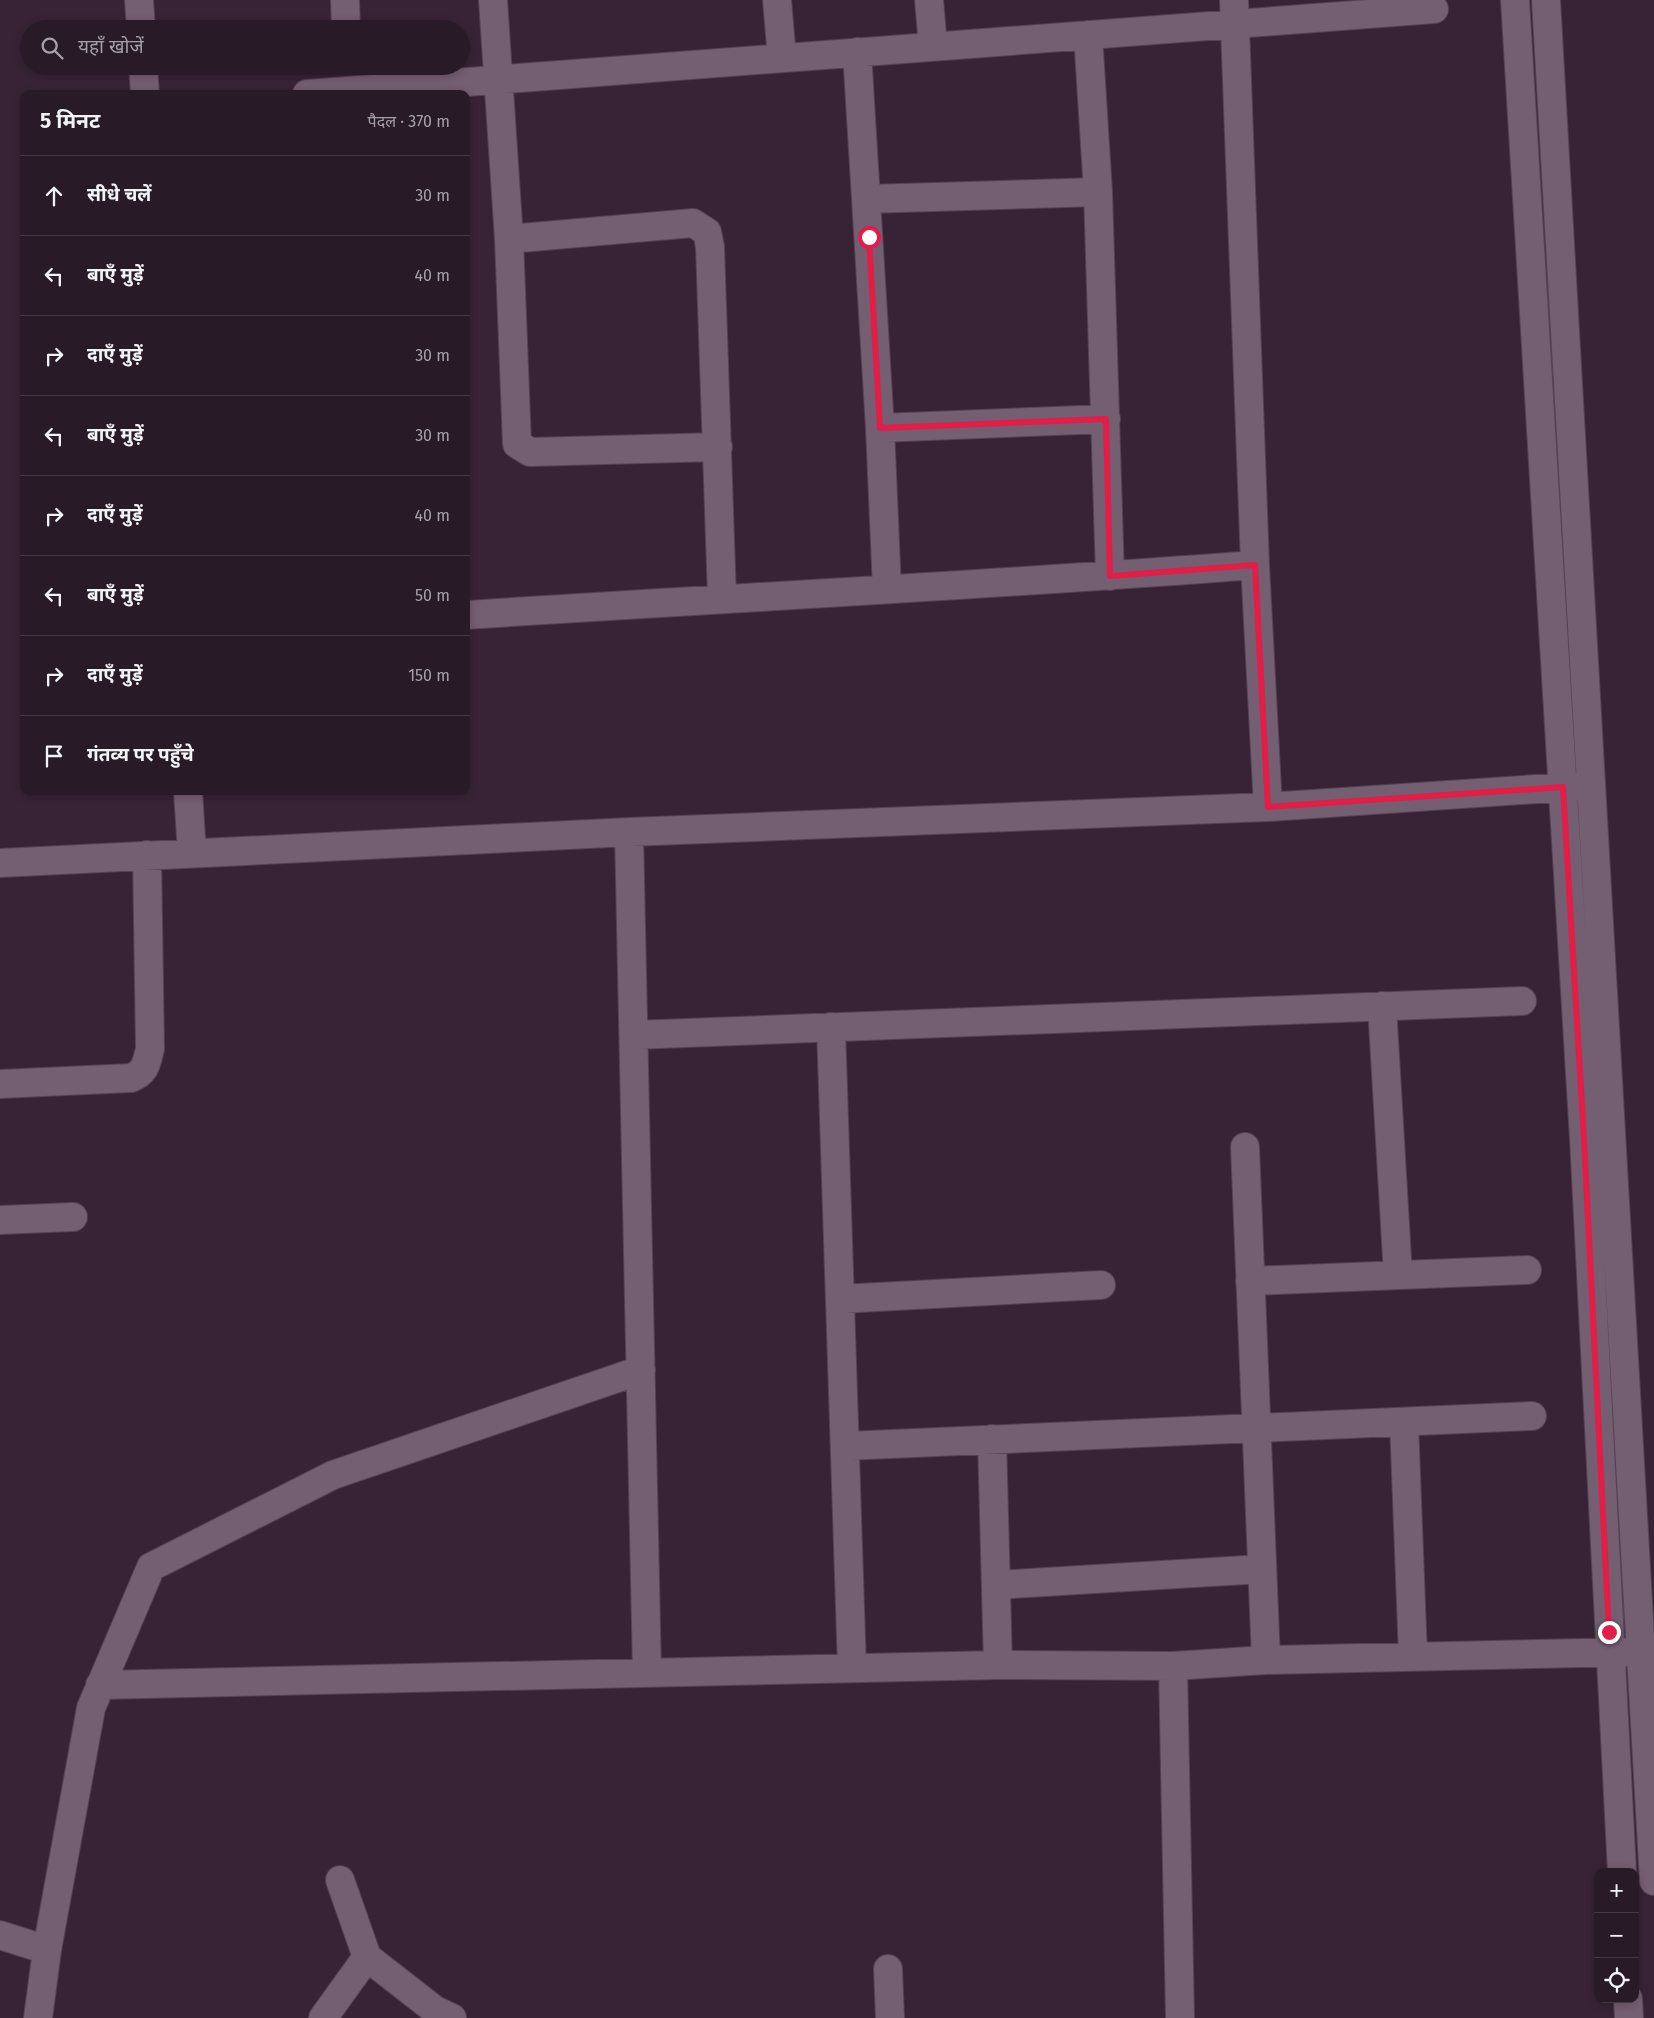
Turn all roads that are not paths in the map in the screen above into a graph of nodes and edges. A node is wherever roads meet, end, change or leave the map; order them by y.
1 (139, 0) edge
2 (345, 0) edge
3 (493, 0) edge
4 (777, 0) edge
5 (929, 0) edge
6 (1515, 0) edge
7 (1546, 0) edge
8 (1434, 9) dead end
9 (1235, 12) edge
10 (140, 20) edge
11 (346, 20) edge
12 (1088, 35) junction
13 (933, 46) junction
14 (857, 52) junction
15 (782, 58) junction
16 (144, 75) edge
17 (497, 80) junction
18 (350, 83) edge
19 (145, 90) edge
20 (323, 90) edge
21 (1098, 192) junction
22 (867, 199) junction
23 (509, 239) junction
24 (1106, 419) junction
25 (880, 428) junction
26 (718, 447) junction
27 (1255, 565) junction
28 (1110, 576) junction
29 (887, 589) junction
30 (722, 598) junction
31 (470, 615) edge
32 (1591, 786) junction
33 (1563, 787) junction
34 (188, 795) edge
35 (1268, 807) junction
36 (629, 832) junction
37 (192, 853) junction
38 (147, 856) junction
39 (0, 863) edge
40 (1522, 1000) dead end
41 (1382, 1006) junction
42 (831, 1027) junction
43 (634, 1035) junction
44 (0, 1084) edge
45 (1245, 1147) dead end
46 (73, 1218) dead end
47 (0, 1220) edge
48 (1527, 1270) dead end
49 (1398, 1275) junction
50 (1250, 1280) junction
51 (1101, 1285) dead end
52 (840, 1300) junction
53 (640, 1370) junction
54 (1532, 1416) dead end
55 (1404, 1422) junction
56 (1256, 1428) junction
57 (992, 1440) junction
58 (845, 1446) junction
59 (1262, 1569) junction
60 (996, 1585) junction
61 (1641, 1651) junction
62 (1610, 1652) junction
63 (1413, 1656) junction
64 (1266, 1660) junction
65 (998, 1665) junction
66 (1173, 1666) junction
67 (852, 1668) junction
68 (647, 1673) junction
69 (100, 1685) junction
70 (1622, 1868) edge
71 (340, 1880) dead end
72 (1654, 1881) edge
73 (0, 1935) edge
74 (47, 1950) junction
75 (366, 1957) junction
76 (888, 1969) dead end
77 (1628, 2003) edge
78 (438, 2015) edge
79 (38, 2018) edge
80 (324, 2018) edge
81 (890, 2018) edge
82 (1180, 2018) edge
83 (1629, 2018) edge

1 - 10 street
2 - 11 street
3 - 17 street
4 - 15 street
5 - 13 street
6 - 33 street
7 - 32 street
8 - 9 street
9 - 12 street
9 - 27 street
12 - 13 street
12 - 21 street
13 - 14 street
14 - 15 street
14 - 22 street
15 - 17 street
16 - 19 street
17 - 18 street
17 - 23 street
18 - 20 street
21 - 22 street
21 - 24 street
22 - 25 street
23 - 26 street
23 - 26 street
24 - 25 street
24 - 28 street
25 - 29 street
26 - 30 street
27 - 28 street
27 - 35 street
28 - 29 street
29 - 30 street
30 - 31 street
32 - 33 street
32 - 61 street
33 - 35 street
33 - 62 street
34 - 37 street
35 - 36 street
36 - 37 street
36 - 43 street
37 - 38 street
38 - 39 street
38 - 44 street
40 - 41 street
41 - 42 street
41 - 49 street
42 - 43 street
42 - 52 street
43 - 53 street
45 - 50 street
46 - 47 street
48 - 49 street
49 - 50 street
50 - 56 street
51 - 52 street
52 - 58 street
53 - 68 street
53 - 69 street
54 - 55 street
55 - 56 street
55 - 63 street
56 - 57 street
56 - 59 street
57 - 58 street
57 - 60 street
58 - 67 street
59 - 60 street
59 - 64 street
60 - 65 street
61 - 62 street
61 - 72 street
62 - 63 street
62 - 70 street
63 - 64 street
64 - 66 street
65 - 66 street
65 - 67 street
66 - 82 street
67 - 68 street
68 - 69 street
69 - 74 street
71 - 75 street
73 - 74 street
74 - 79 street
75 - 78 street
75 - 80 street
76 - 81 street
77 - 83 street

